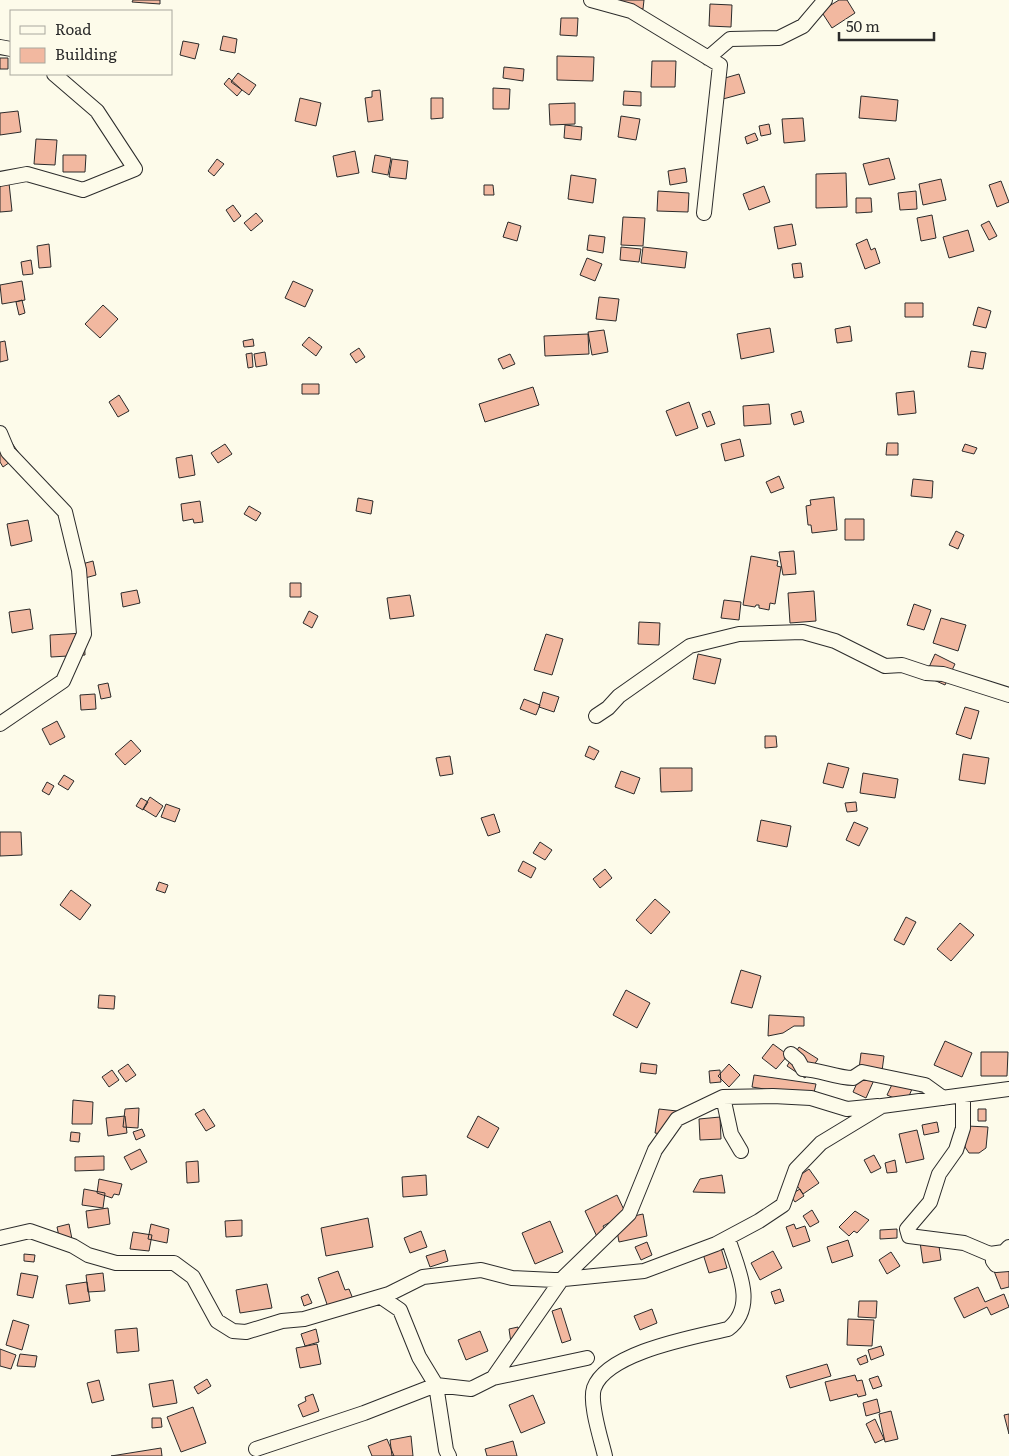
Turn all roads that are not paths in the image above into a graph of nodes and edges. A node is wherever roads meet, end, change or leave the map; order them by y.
1 (591, 0) edge
2 (824, 0) edge
3 (708, 58) junction
4 (55, 75) edge
5 (0, 178) edge
6 (704, 213) dead end
7 (0, 433) edge
8 (1009, 696) edge
9 (596, 716) dead end
10 (0, 724) edge
11 (791, 1054) dead end
12 (1009, 1089) edge
13 (962, 1096) junction
14 (723, 1098) junction
15 (943, 1098) junction
16 (882, 1106) junction
17 (741, 1151) dead end
18 (0, 1238) edge
19 (728, 1238) junction
20 (1004, 1250) edge
21 (1009, 1264) edge
22 (562, 1279) junction
23 (381, 1297) junction
24 (587, 1358) dead end
25 (493, 1378) junction
26 (436, 1386) junction
27 (256, 1450) dead end
28 (449, 1456) edge
29 (605, 1456) edge

1 - 3 street
2 - 3 street
3 - 6 street
4 - 5 street
7 - 10 street
8 - 9 street
11 - 15 street
12 - 13 street
13 - 15 street
13 - 20 street
14 - 16 street
14 - 17 street
14 - 22 street
15 - 16 street
16 - 19 street
18 - 23 street
19 - 22 street
19 - 29 street
20 - 21 street
22 - 23 street
22 - 25 street
23 - 26 street
24 - 25 street
25 - 26 street
26 - 27 street
26 - 28 street

